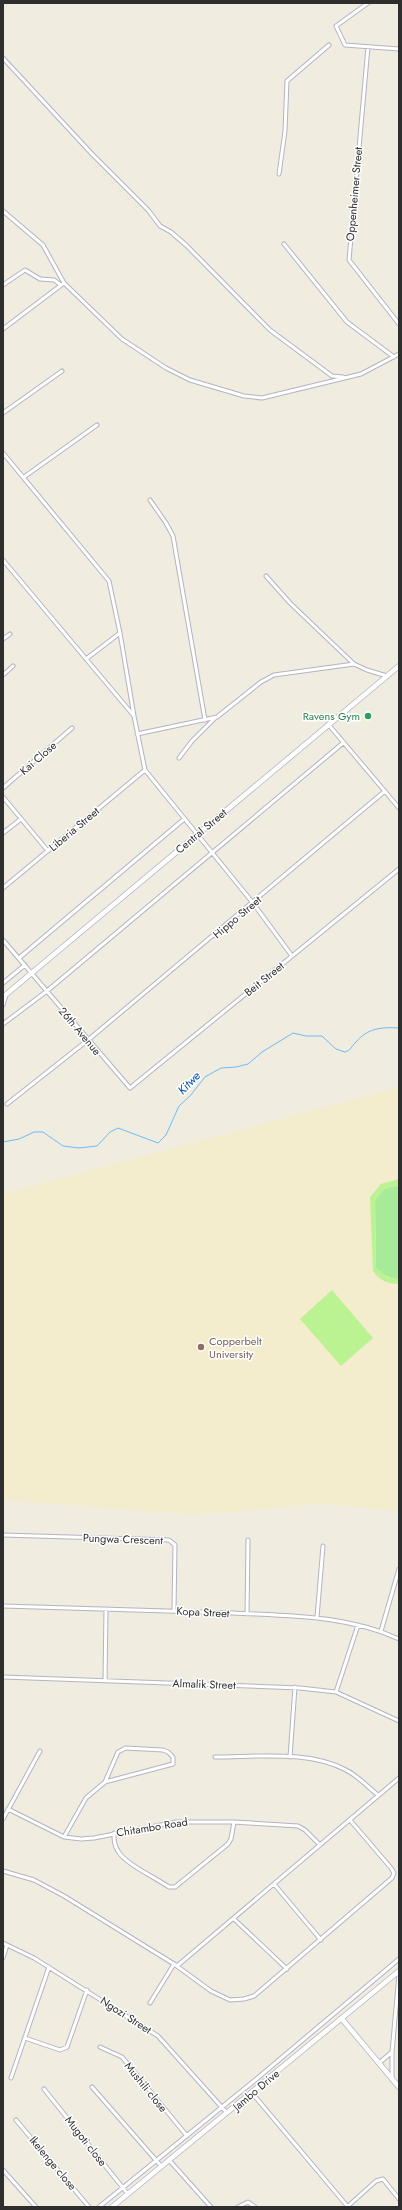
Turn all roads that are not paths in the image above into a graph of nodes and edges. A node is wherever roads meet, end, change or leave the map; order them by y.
1 (366, 4) edge
2 (329, 45) dead end
3 (368, 47) junction
4 (399, 49) edge
5 (3, 58) edge
6 (279, 174) dead end
7 (3, 211) edge
8 (284, 244) dead end
9 (64, 283) junction
10 (3, 285) edge
11 (61, 285) junction
12 (399, 324) edge
13 (3, 329) edge
14 (399, 354) edge
15 (394, 357) junction
16 (62, 372) dead end
17 (346, 378) junction
18 (3, 413) edge
19 (96, 425) dead end
20 (3, 454) edge
21 (24, 478) junction
22 (150, 500) dead end
23 (3, 560) edge
24 (266, 576) dead end
25 (120, 633) junction
26 (10, 634) dead end
27 (3, 639) edge
28 (86, 659) junction
29 (354, 664) junction
30 (13, 666) dead end
31 (399, 666) edge
32 (3, 674) edge
33 (387, 676) junction
34 (134, 716) junction
35 (217, 717) junction
36 (205, 720) junction
37 (328, 724) junction
38 (72, 728) dead end
39 (137, 734) junction
40 (343, 743) junction
41 (179, 758) dead end
42 (145, 770) junction
43 (3, 788) edge
44 (385, 792) junction
45 (3, 797) edge
46 (399, 808) edge
47 (21, 819) junction
48 (183, 820) junction
49 (3, 833) edge
50 (197, 835) junction
51 (48, 850) junction
52 (211, 853) junction
53 (399, 869) edge
54 (3, 888) edge
55 (253, 904) junction
56 (3, 940) edge
57 (292, 956) junction
58 (19, 958) junction
59 (25, 965) junction
60 (32, 973) junction
61 (3, 984) edge
62 (47, 991) junction
63 (5, 995) edge
64 (3, 1005) edge
65 (3, 1024) edge
66 (88, 1040) junction
67 (130, 1088) joint
68 (7, 1104) dead end
69 (3, 1535) edge
70 (248, 1540) dead end
71 (323, 1546) dead end
72 (399, 1569) edge
73 (3, 1606) edge
74 (106, 1609) junction
75 (174, 1610) junction
76 (247, 1614) junction
77 (317, 1617) junction
78 (358, 1625) junction
79 (381, 1631) junction
80 (399, 1639) edge
81 (3, 1677) edge
82 (105, 1681) junction
83 (295, 1687) junction
84 (336, 1692) junction
85 (399, 1721) edge
86 (40, 1751) dead end
87 (215, 1757) dead end
88 (290, 1757) junction
89 (399, 1778) edge
90 (105, 1782) junction
91 (378, 1795) junction
92 (8, 1810) junction
93 (3, 1819) edge
94 (350, 1820) junction
95 (234, 1822) junction
96 (114, 1833) junction
97 (64, 1837) junction
98 (320, 1845) junction
99 (3, 1871) edge
100 (274, 1884) junction
101 (234, 1919) junction
102 (321, 1940) junction
103 (3, 1943) edge
104 (7, 1946) junction
105 (3, 1958) edge
106 (399, 1959) edge
107 (393, 1964) junction
108 (176, 1965) junction
109 (49, 1967) junction
110 (287, 1968) junction
111 (399, 1971) edge
112 (399, 1975) edge
113 (87, 1990) junction
114 (150, 2003) dead end
115 (336, 2012) junction
116 (342, 2019) junction
117 (26, 2038) junction
118 (100, 2047) dead end
119 (392, 2052) junction
120 (379, 2063) junction
121 (11, 2078) dead end
122 (392, 2079) junction
123 (92, 2087) dead end
124 (399, 2087) edge
125 (44, 2089) dead end
126 (252, 2093) junction
127 (222, 2108) junction
128 (227, 2114) junction
129 (16, 2120) dead end
130 (206, 2120) junction
131 (211, 2127) junction
132 (187, 2136) junction
133 (154, 2160) junction
134 (170, 2160) junction
135 (160, 2166) junction
136 (3, 2170) edge
137 (122, 2187) junction
138 (127, 2193) junction
139 (399, 2198) edge
140 (36, 2207) edge
141 (90, 2207) edge
142 (99, 2207) edge
143 (112, 2207) edge
144 (211, 2207) edge
145 (238, 2207) edge
146 (255, 2207) edge
147 (348, 2207) edge

1 - 3 street
2 - 6 street
3 - 4 street
3 - 12 street, Oppenheimer Street
5 - 17 street
7 - 9 street
8 - 15 street
9 - 11 street
9 - 17 street
10 - 11 street
11 - 13 street
14 - 15 street
15 - 17 street
16 - 18 street
19 - 21 street
20 - 21 street
21 - 25 street
22 - 36 street
23 - 28 street
24 - 29 street
25 - 28 street
25 - 34 street
26 - 27 street
28 - 34 street
29 - 33 street
29 - 35 street
30 - 32 street
31 - 33 street, Central Street
33 - 37 street, Central Street
34 - 39 street
35 - 36 street
35 - 41 street
36 - 39 street
37 - 40 street
37 - 50 street, Central Street
38 - 43 street, Kai Close
39 - 42 street
40 - 44 street
40 - 52 street
42 - 48 street
42 - 51 street, Liberia Street
44 - 46 street
44 - 55 street, Hippo Street
45 - 47 street
47 - 49 street
47 - 51 street
48 - 50 street
48 - 58 street
50 - 52 street
50 - 60 street, Central Street
51 - 54 street, Liberia Street
52 - 55 street
52 - 62 street
53 - 57 street, Beit Street
55 - 57 street
55 - 66 street, Hippo Street
56 - 58 street, 26th Avenue
57 - 67 street, Beit Street
58 - 59 street, 26th Avenue
59 - 60 street, 26th Avenue
59 - 61 street
60 - 62 street, 26th Avenue
60 - 63 street, Central Street
62 - 65 street
62 - 66 street, 26th Avenue
63 - 64 street
66 - 67 street, 26th Avenue
66 - 68 street, Hippo Street
69 - 75 street, Pungwa Crescent
70 - 76 street
71 - 77 street
72 - 79 street
73 - 74 street, Kopa Street
74 - 75 street, Kopa Street
74 - 82 street
75 - 76 street, Kopa Street
76 - 77 street, Kopa Street
77 - 78 street, Kopa Street
78 - 79 street, Kopa Street
78 - 84 street
79 - 80 street, Kopa Street
81 - 82 street, Almalik Street
82 - 83 street, Almalik Street
83 - 84 street, Almalik Street
83 - 88 street
84 - 85 street, Almalik Street
86 - 92 street
87 - 88 street
88 - 91 street
89 - 91 street
90 - 90 street
90 - 97 street
91 - 94 street
92 - 93 street
92 - 97 street, Chitambo Road
94 - 98 street
94 - 102 street
95 - 96 street, Chitambo Road
95 - 96 street
95 - 98 street, Chitambo Road
96 - 97 street, Chitambo Road
98 - 100 street
99 - 108 street
100 - 101 street
100 - 102 street
101 - 108 street
101 - 110 street
102 - 110 street
103 - 104 street, Ngozi Street
104 - 105 street
104 - 109 street, Ngozi Street
106 - 107 street, Jambo Drive
107 - 111 street
107 - 115 street, Jambo Drive
108 - 110 street
108 - 114 street
109 - 113 street, Ngozi Street
109 - 117 street
111 - 116 street, Jambo Drive
112 - 119 street
113 - 117 street
113 - 127 street, Ngozi Street
115 - 116 street
115 - 127 street, Jambo Drive
116 - 120 street
116 - 126 street, Jambo Drive
117 - 121 street
118 - 132 street, Mushili close
119 - 120 street
119 - 122 street
120 - 122 street
122 - 124 street
123 - 133 street
125 - 137 street, Mugoti close
126 - 128 street, Jambo Drive
126 - 147 street
127 - 128 street, Ngozi Street
127 - 130 street, Jambo Drive
128 - 131 street, Jambo Drive
129 - 141 street, Ikelenge close
130 - 131 street
130 - 132 street, Jambo Drive
131 - 134 street, Jambo Drive
132 - 133 street, Jambo Drive
133 - 135 street
133 - 137 street, Jambo Drive
134 - 135 street, Jambo Drive
134 - 144 street
135 - 138 street, Jambo Drive
136 - 140 street
137 - 138 street, Mugoti close
137 - 142 street, Jambo Drive
138 - 143 street, Jambo Drive
139 - 147 street
145 - 146 street

